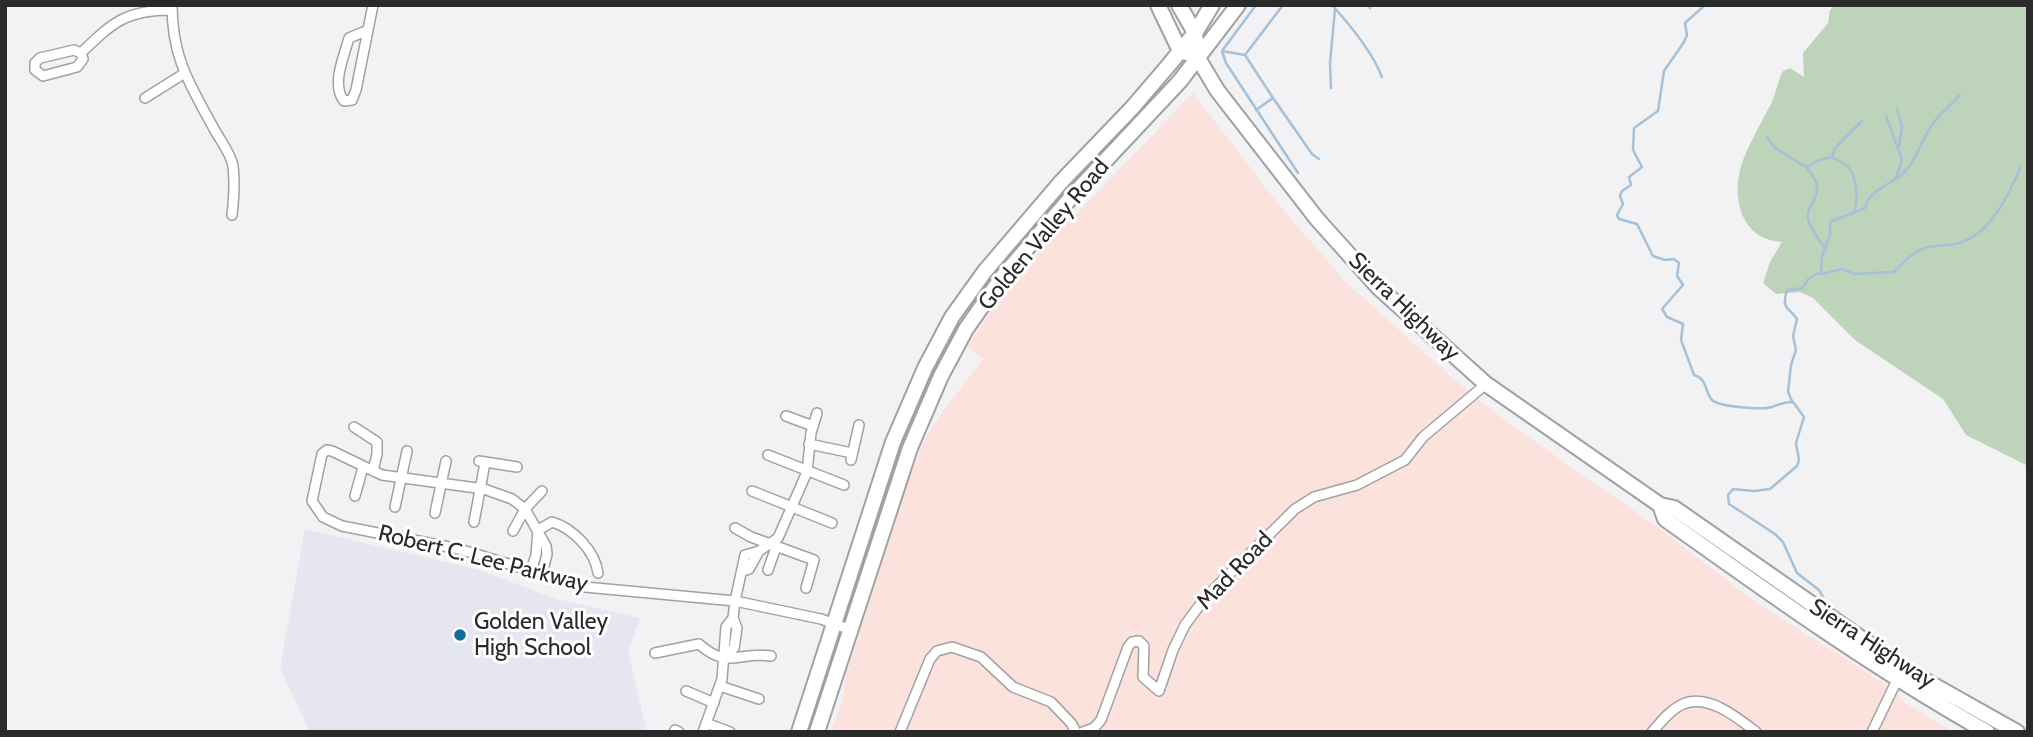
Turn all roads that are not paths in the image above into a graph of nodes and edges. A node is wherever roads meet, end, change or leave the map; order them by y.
1 (373, 5) edge
2 (1158, 5) edge
3 (1179, 5) edge
4 (1212, 5) edge
5 (1238, 5) edge
6 (172, 8) edge
7 (368, 30) junction
8 (1195, 33) junction
9 (1180, 51) junction
10 (81, 52) junction
11 (1198, 58) junction
12 (184, 73) junction
13 (145, 98) dead end
14 (232, 215) dead end
15 (1486, 384) junction
16 (817, 413) dead end
17 (786, 416) dead end
18 (859, 425) dead end
19 (813, 426) junction
20 (354, 427) dead end
21 (809, 444) junction
22 (407, 451) dead end
23 (768, 455) dead end
24 (446, 461) dead end
25 (363, 467) junction
26 (517, 467) dead end
27 (807, 470) junction
28 (373, 471) junction
29 (400, 479) junction
30 (441, 485) junction
31 (844, 485) dead end
32 (480, 489) junction
33 (542, 491) dead end
34 (752, 491) dead end
35 (355, 496) dead end
36 (1660, 505) junction
37 (395, 507) dead end
38 (792, 508) junction
39 (525, 509) junction
40 (435, 513) dead end
41 (474, 522) dead end
42 (832, 523) dead end
43 (735, 528) dead end
44 (538, 530) junction
45 (513, 531) dead end
46 (772, 546) junction
47 (768, 570) dead end
48 (531, 571) junction
49 (598, 573) dead end
50 (542, 574) junction
51 (806, 588) dead end
52 (735, 601) junction
53 (834, 623) junction
54 (850, 630) junction
55 (655, 653) dead end
56 (771, 656) dead end
57 (725, 659) junction
58 (1897, 680) junction
59 (720, 686) junction
60 (686, 691) dead end
61 (759, 699) dead end
62 (714, 703) junction
63 (705, 727) edge
64 (730, 732) edge
65 (799, 732) edge
66 (817, 732) edge
67 (900, 732) edge
68 (1076, 732) edge
69 (1083, 732) edge
70 (1652, 732) edge
71 (1756, 732) edge
72 (1872, 732) edge
73 (1987, 732) edge
74 (2017, 732) edge

1 - 7 street
2 - 9 main road
3 - 8 main road, Sierra Highway
4 - 8 main road, Golden Valley Road
5 - 11 main road, Golden Valley Road
6 - 10 street
6 - 12 street
7 - 7 street
8 - 9 main road, Golden Valley Road
8 - 11 main road, Sierra Highway
9 - 11 main road
9 - 53 main road, Golden Valley Road
10 - 10 street
11 - 15 main road, Sierra Highway
11 - 54 main road, Golden Valley Road
12 - 13 street
12 - 14 street
15 - 36 main road, Sierra Highway
15 - 69 street, Mad Road
16 - 19 street
17 - 19 street
18 - 21 street
19 - 21 street
20 - 28 street
21 - 27 street
22 - 29 street
23 - 27 street
24 - 30 street
25 - 28 street
25 - 35 street
25 - 48 street, Robert C. Lee Parkway
26 - 32 street
27 - 31 street
27 - 38 street
28 - 29 street
29 - 30 street
29 - 37 street
30 - 32 street
30 - 40 street
32 - 39 street
32 - 41 street
33 - 39 street
34 - 38 street
36 - 58 main road, Sierra Highway
36 - 74 main road, Sierra Highway
38 - 42 street
38 - 46 street
39 - 44 street
39 - 45 street
43 - 46 street
44 - 48 street
44 - 49 street
44 - 50 street
46 - 47 street
46 - 51 street
46 - 52 street
48 - 50 street, Robert C. Lee Parkway
50 - 52 street, Robert C. Lee Parkway
52 - 53 street, Robert C. Lee Parkway
52 - 57 street
53 - 54 street, Robert C. Lee Parkway
53 - 65 main road, Golden Valley Road
54 - 66 main road, Golden Valley Road
55 - 57 street
56 - 57 street
57 - 59 street
58 - 72 street
58 - 73 main road, Sierra Highway
59 - 61 street
59 - 62 street
60 - 62 street
62 - 63 street
63 - 64 street
67 - 68 street
70 - 71 street

